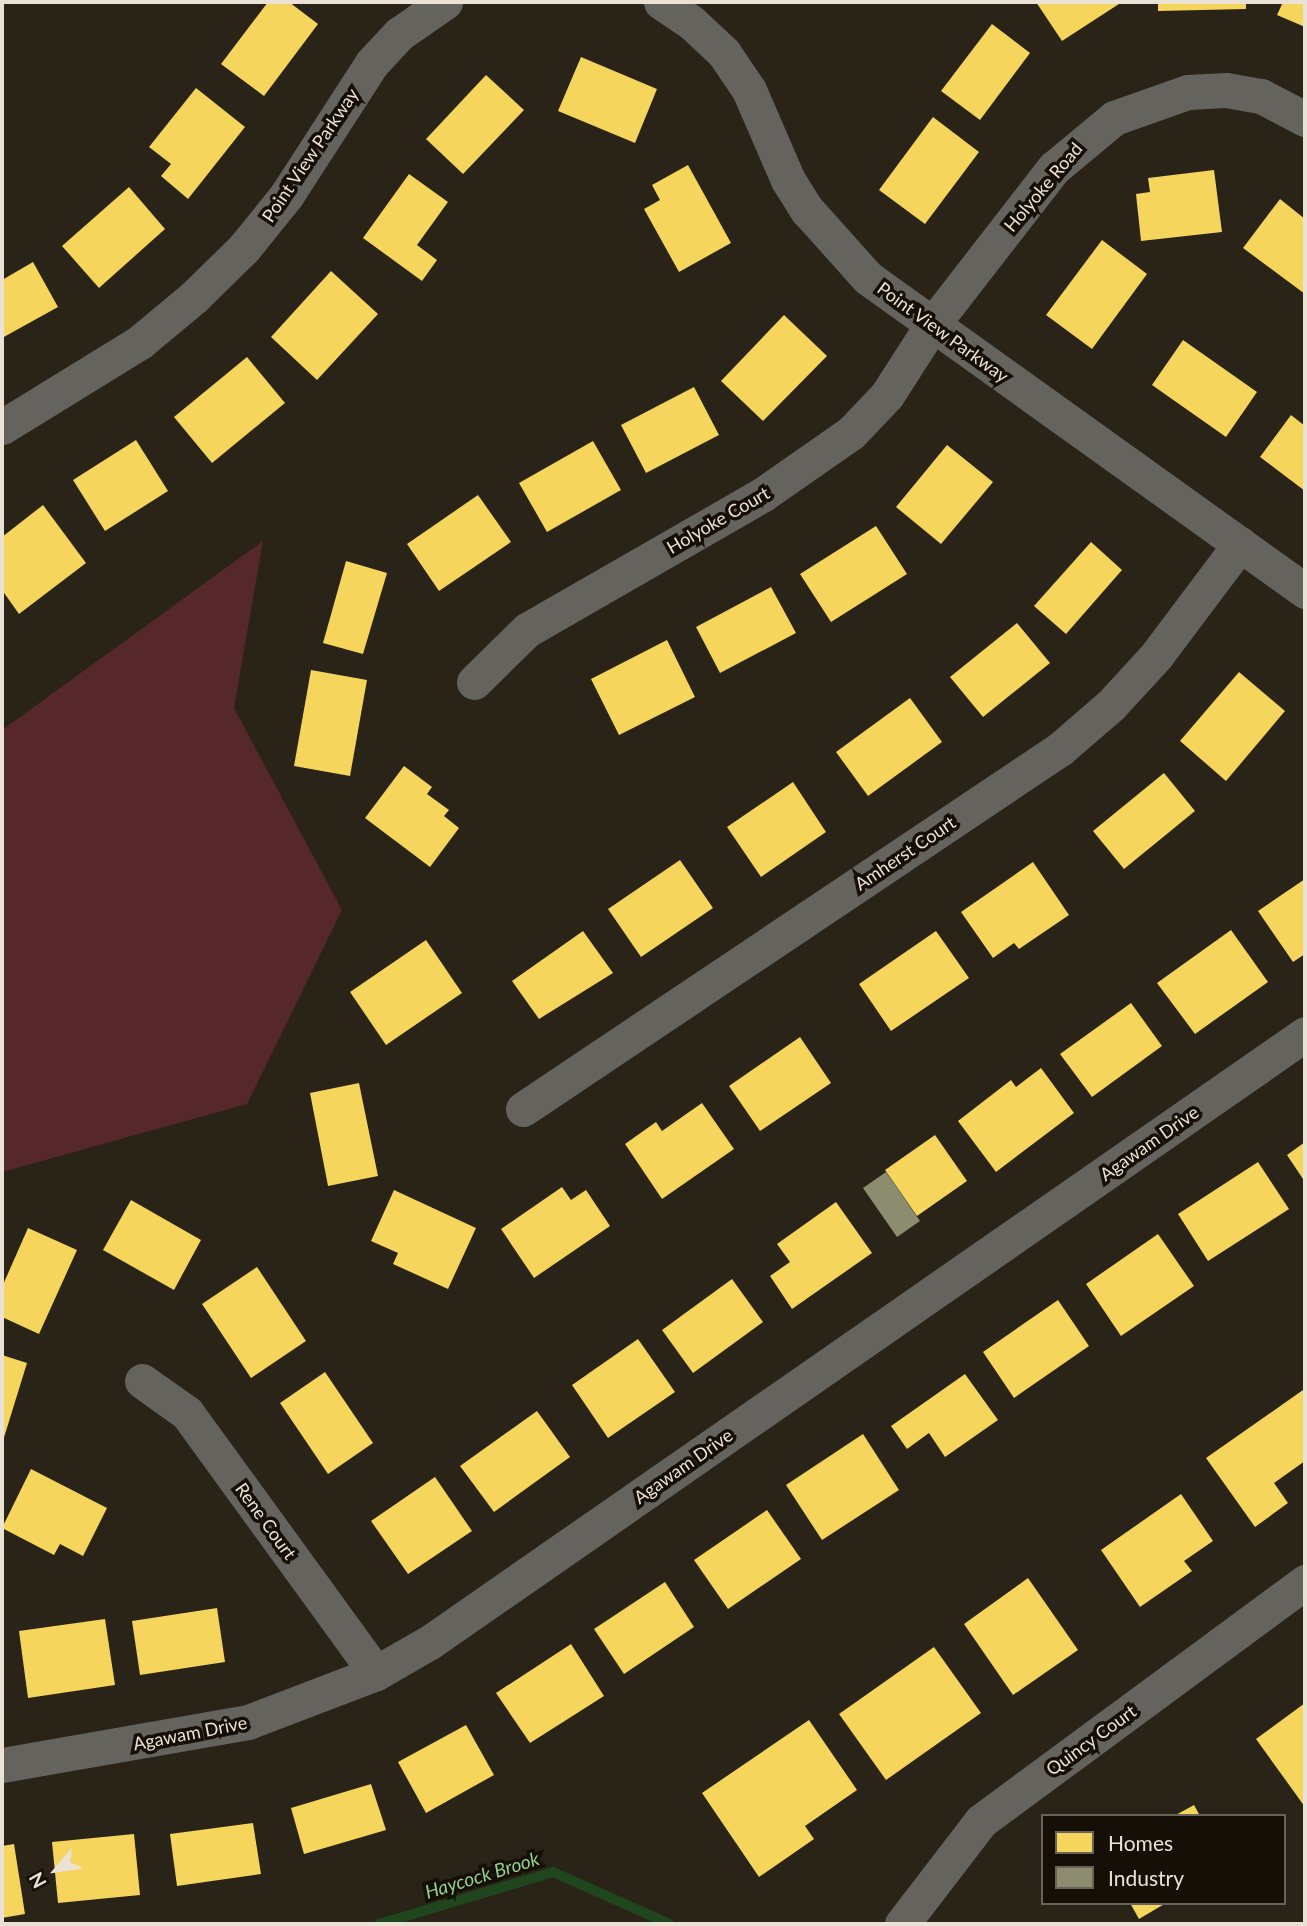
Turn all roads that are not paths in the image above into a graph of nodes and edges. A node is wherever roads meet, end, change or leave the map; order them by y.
1 (445, 2) edge
2 (661, 2) edge
3 (1305, 119) edge
4 (932, 325) junction
5 (2, 427) edge
6 (1240, 544) junction
7 (1305, 591) edge
8 (474, 682) dead end
9 (1305, 1034) edge
10 (523, 1109) dead end
11 (142, 1381) dead end
12 (1305, 1582) edge
13 (376, 1673) junction
14 (2, 1765) edge
15 (902, 1924) edge

1 - 5 street, Point View Parkway
2 - 4 street, Point View Parkway
3 - 4 street, Holyoke Road
4 - 6 street, Point View Parkway
4 - 8 street, Holyoke Court
6 - 7 street, Point View Parkway
6 - 10 street, Amherst Court
9 - 13 street, Agawam Drive
11 - 13 street, Rene Court
12 - 15 street, Quincy Court
13 - 14 street, Agawam Drive

